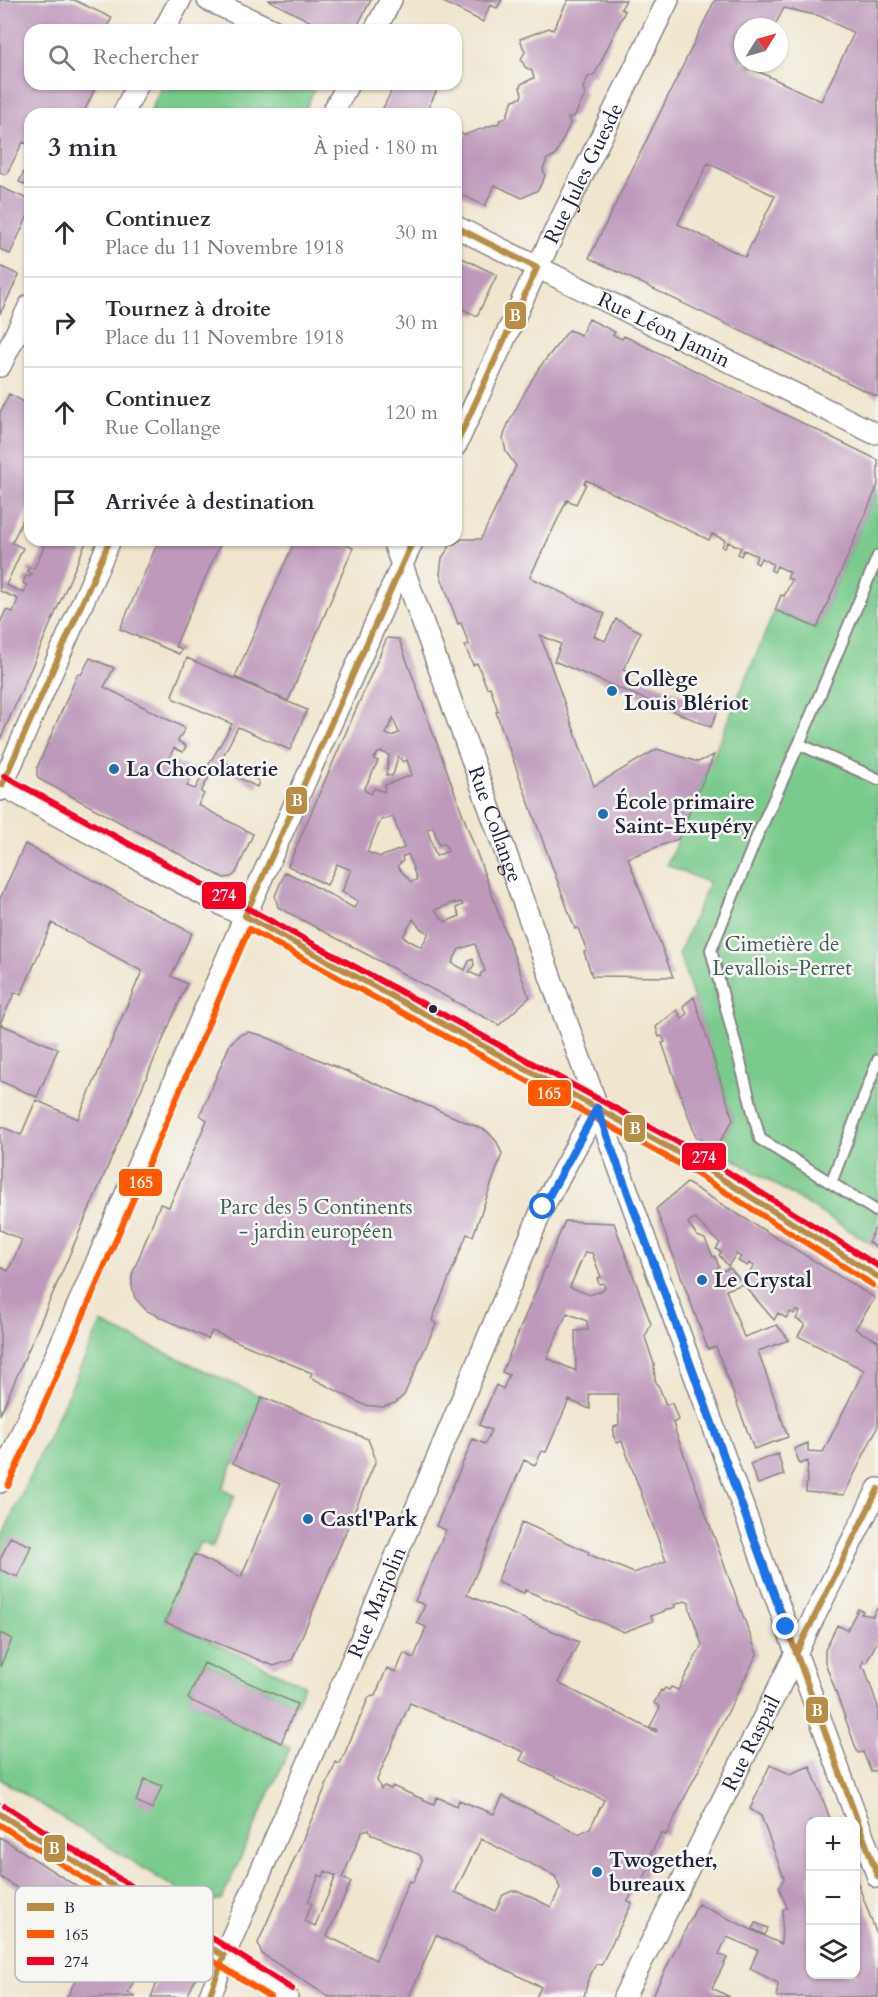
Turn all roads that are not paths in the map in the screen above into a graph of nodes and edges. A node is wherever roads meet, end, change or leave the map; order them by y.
1 (180, 0) edge
2 (208, 0) edge
3 (391, 0) edge
4 (668, 0) edge
5 (167, 24) edge
6 (260, 24) edge
7 (378, 24) edge
8 (135, 90) edge
9 (345, 90) edge
10 (126, 108) edge
11 (335, 108) edge
12 (462, 230) edge
13 (537, 268) junction
14 (24, 317) edge
15 (1, 361) edge
16 (462, 432) edge
17 (874, 432) dead end
18 (107, 546) edge
19 (395, 546) edge
20 (409, 546) edge
21 (878, 556) edge
22 (402, 562) junction
23 (872, 585) edge
24 (799, 744) junction
25 (878, 779) edge
26 (1, 786) edge
27 (245, 916) junction
28 (878, 1060) edge
29 (597, 1108) junction
30 (831, 1183) junction
31 (878, 1212) edge
32 (878, 1277) edge
33 (0, 1482) edge
34 (878, 1489) edge
35 (796, 1653) junction
36 (0, 1814) edge
37 (878, 1877) edge
38 (114, 1886) edge
39 (213, 1949) edge
40 (224, 1956) junction
41 (209, 1997) edge
42 (287, 1997) edge
43 (624, 1997) edge

1 - 5 street
2 - 6 street
3 - 7 street
4 - 13 street, Rue Jules Guesde
8 - 10 street
9 - 11 street
12 - 13 street, Rue Léon Jamin
13 - 16 street, Rue Jules Guesde
13 - 17 street, Rue Léon Jamin
14 - 15 street
18 - 26 street
19 - 22 street, Rue Collange
20 - 22 street
21 - 23 lane
22 - 27 street
22 - 29 street, Rue Collange
23 - 24 lane
24 - 25 lane
24 - 30 lane
26 - 27 street
27 - 29 street
27 - 33 street
28 - 30 lane
29 - 32 street
29 - 35 street, Rue Collange
29 - 40 street, Rue Marjolin
30 - 31 lane
34 - 35 street, Rue Raspail
35 - 37 street
35 - 43 street, Rue Raspail
36 - 38 street
39 - 40 street
40 - 41 street, Rue Marjolin
40 - 42 street

